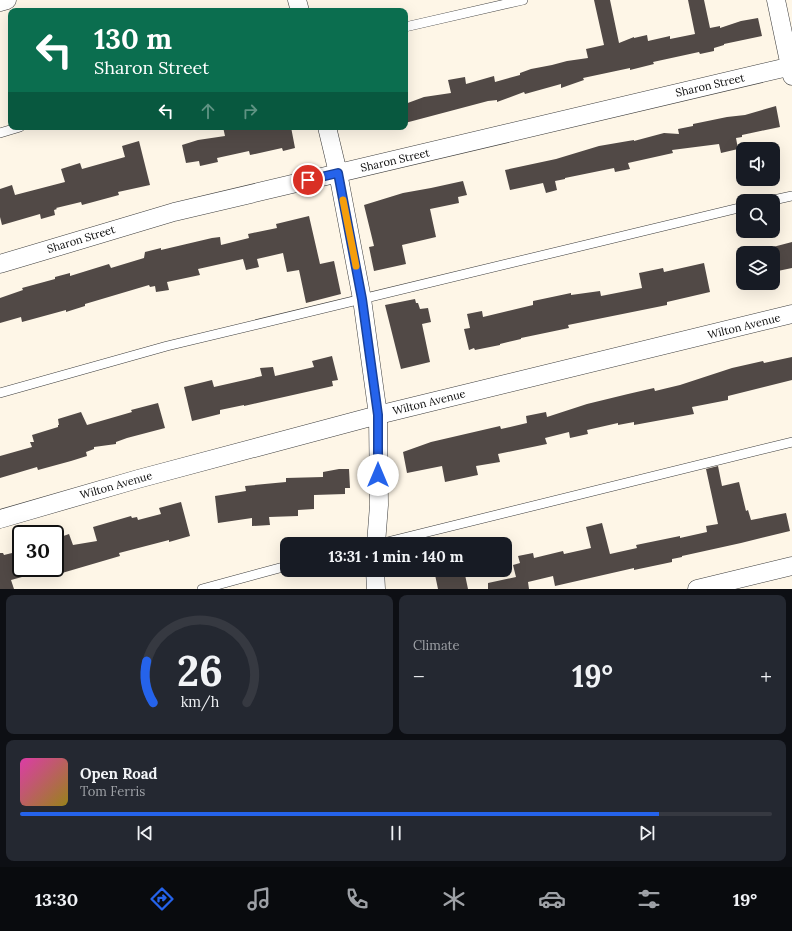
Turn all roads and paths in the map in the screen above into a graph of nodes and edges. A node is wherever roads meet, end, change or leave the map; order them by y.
1 (7, 0) edge
2 (524, 0) edge
3 (776, 0) edge
4 (0, 2) edge
5 (408, 27) edge
6 (791, 69) edge
7 (10, 130) edge
8 (328, 130) edge
9 (0, 133) edge
10 (338, 173) junction
11 (792, 196) edge
12 (780, 199) edge
13 (736, 209) edge
14 (0, 264) edge
15 (362, 299) junction
16 (792, 314) edge
17 (0, 393) edge
18 (378, 415) junction
19 (792, 442) edge
20 (0, 519) edge
21 (378, 537) edge
22 (406, 537) edge
23 (792, 566) edge
24 (280, 568) edge
25 (375, 577) edge
26 (202, 589) edge
27 (376, 589) edge
28 (696, 589) edge

1 - 4 street
2 - 5 lane
3 - 6 street
6 - 10 street, Sharon Street
7 - 9 lane
8 - 10 street
10 - 14 street, Sharon Street
10 - 15 street
11 - 12 lane
13 - 15 lane
15 - 17 lane
15 - 18 street
16 - 18 street, Wilton Avenue
18 - 20 street, Wilton Avenue
18 - 21 street
19 - 22 lane
23 - 28 street
24 - 26 lane
25 - 27 street

